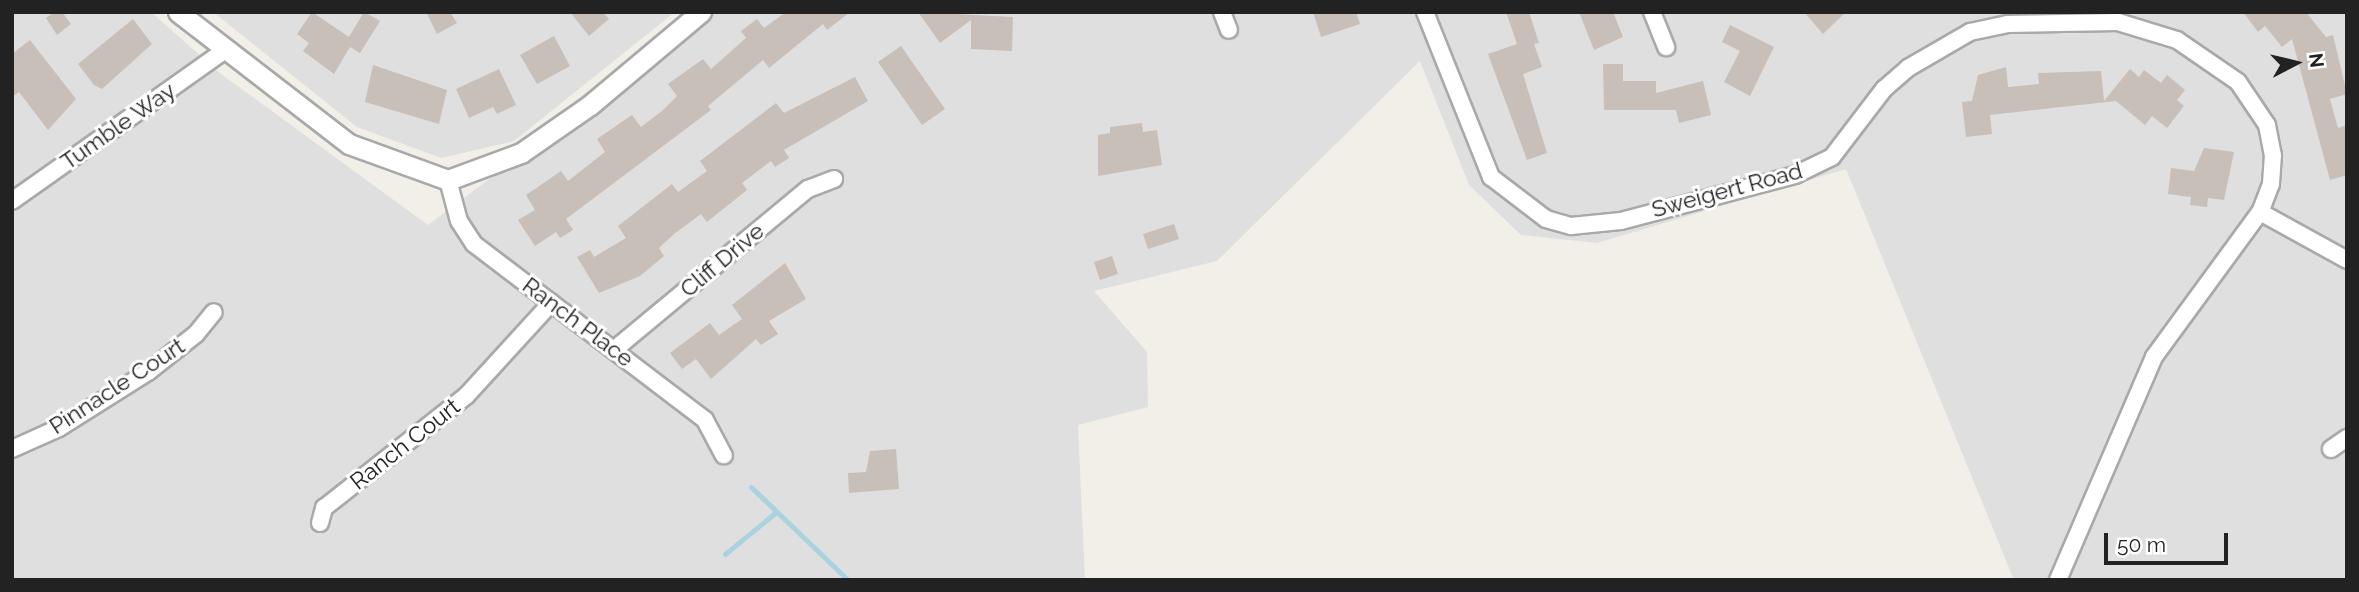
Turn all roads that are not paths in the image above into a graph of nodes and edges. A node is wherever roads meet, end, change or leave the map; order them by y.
1 (178, 12) edge
2 (701, 12) edge
3 (1222, 12) edge
4 (1425, 12) edge
5 (1652, 12) edge
6 (2119, 17) edge
7 (1229, 30) dead end
8 (1666, 47) dead end
9 (225, 51) junction
10 (834, 179) dead end
11 (448, 180) junction
12 (12, 201) edge
13 (2260, 212) junction
14 (2347, 260) edge
15 (551, 303) junction
16 (214, 312) dead end
17 (615, 349) junction
18 (2347, 438) edge
19 (12, 449) edge
20 (2331, 449) dead end
21 (724, 455) dead end
22 (320, 523) dead end
23 (2058, 580) edge

1 - 9 street
2 - 11 street
3 - 7 street
4 - 6 street, Sweigert Road
5 - 8 street
6 - 13 street, Sweigert Road
9 - 11 street
9 - 12 street, Tumble Way
10 - 17 street, Cliff Drive
11 - 15 street, Ranch Place
13 - 14 street
13 - 23 street, Sweigert Road
15 - 17 street, Ranch Place
15 - 22 street, Ranch Court
16 - 19 street, Pinnacle Court
17 - 21 street, Ranch Place
18 - 20 street

